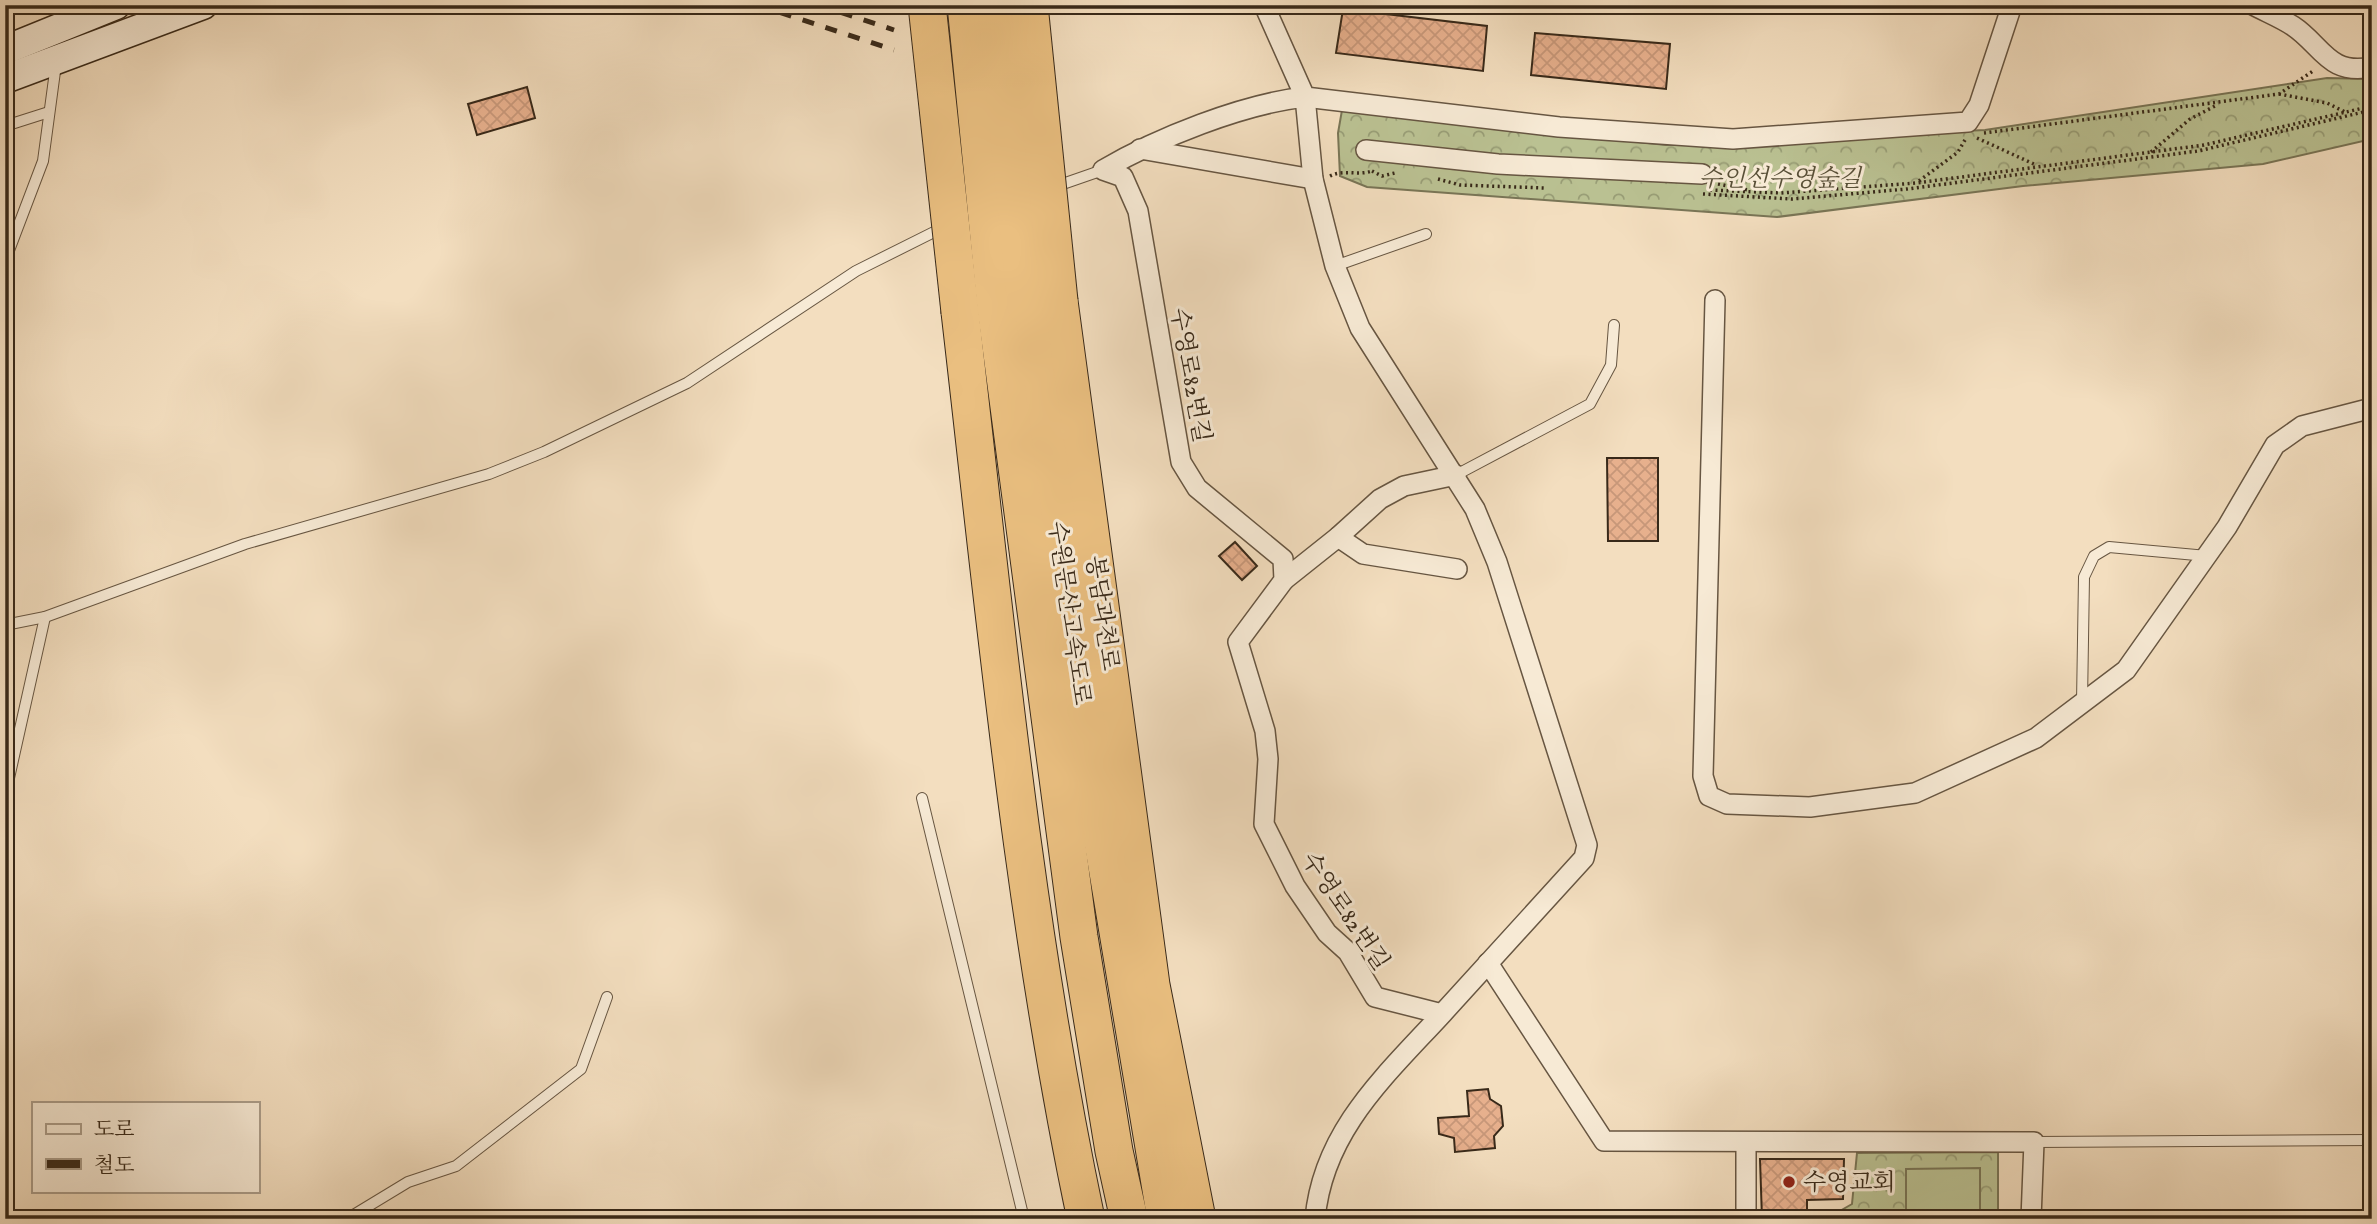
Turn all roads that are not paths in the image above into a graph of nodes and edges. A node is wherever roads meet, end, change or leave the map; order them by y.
1 (116, 5) edge
2 (203, 5) edge
3 (927, 5) edge
4 (966, 5) edge
5 (996, 5) edge
6 (1028, 5) edge
7 (1264, 5) edge
8 (2012, 5) edge
9 (2253, 5) edge
10 (58, 31) edge
11 (5, 50) edge
12 (2372, 67) edge
13 (5, 79) edge
14 (1305, 97) junction
15 (49, 112) junction
16 (5, 126) edge
17 (1139, 149) junction
18 (1366, 150) dead end
19 (1103, 170) junction
20 (1322, 178) junction
21 (1698, 186) road end
22 (1041, 192) dead end
23 (1028, 197) dead end
24 (978, 215) dead end
25 (966, 219) dead end
26 (1426, 234) dead end
27 (5, 261) edge
28 (1335, 266) junction
29 (1715, 300) dead end
30 (1027, 305) junction
31 (1614, 325) dead end
32 (2372, 408) edge
33 (1456, 475) junction
34 (1338, 537) junction
35 (2207, 556) junction
36 (1457, 569) dead end
37 (1284, 580) junction
38 (44, 617) junction
39 (5, 625) edge
40 (2082, 703) junction
41 (5, 796) edge
42 (922, 798) dead end
43 (1488, 963) junction
44 (607, 997) dead end
45 (1442, 1014) junction
46 (2372, 1140) edge
47 (2034, 1142) junction
48 (1746, 1143) junction
49 (346, 1219) edge
50 (1024, 1219) edge
51 (1086, 1219) edge
52 (1129, 1219) edge
53 (1166, 1219) edge
54 (1198, 1219) edge
55 (1315, 1219) edge
56 (1746, 1219) edge
57 (2031, 1219) edge

1 - 10 main road
2 - 10 main road
3 - 51 highway, bridge
4 - 30 highway, 수원문산고속도로, bridge
5 - 30 highway, 수원문산고속도로, bridge
6 - 30 highway, 봉담과천로, bridge
7 - 14 street
8 - 14 street
9 - 12 street
10 - 11 main road
10 - 13 main road
10 - 15 lane
14 - 17 street
14 - 20 street
15 - 16 lane
15 - 27 lane
17 - 19 street
17 - 20 street
18 - 21 street
19 - 22 lane
19 - 37 street, 수영로82번길
20 - 28 street
23 - 24 lane
25 - 38 lane
26 - 28 lane
28 - 33 street
29 - 40 street
30 - 52 highway, 수원문산고속도로
30 - 53 highway, 수원문산고속도로
30 - 54 highway, 봉담과천로
31 - 33 lane
32 - 35 street
33 - 34 street
33 - 43 street
34 - 36 street
34 - 37 street
35 - 40 street
35 - 40 lane
37 - 45 street, 수영로82번길
38 - 39 lane
38 - 41 lane
42 - 50 lane
43 - 45 street
43 - 48 street
44 - 49 lane
45 - 55 street
46 - 47 lane
47 - 48 street
47 - 57 street
48 - 56 street

